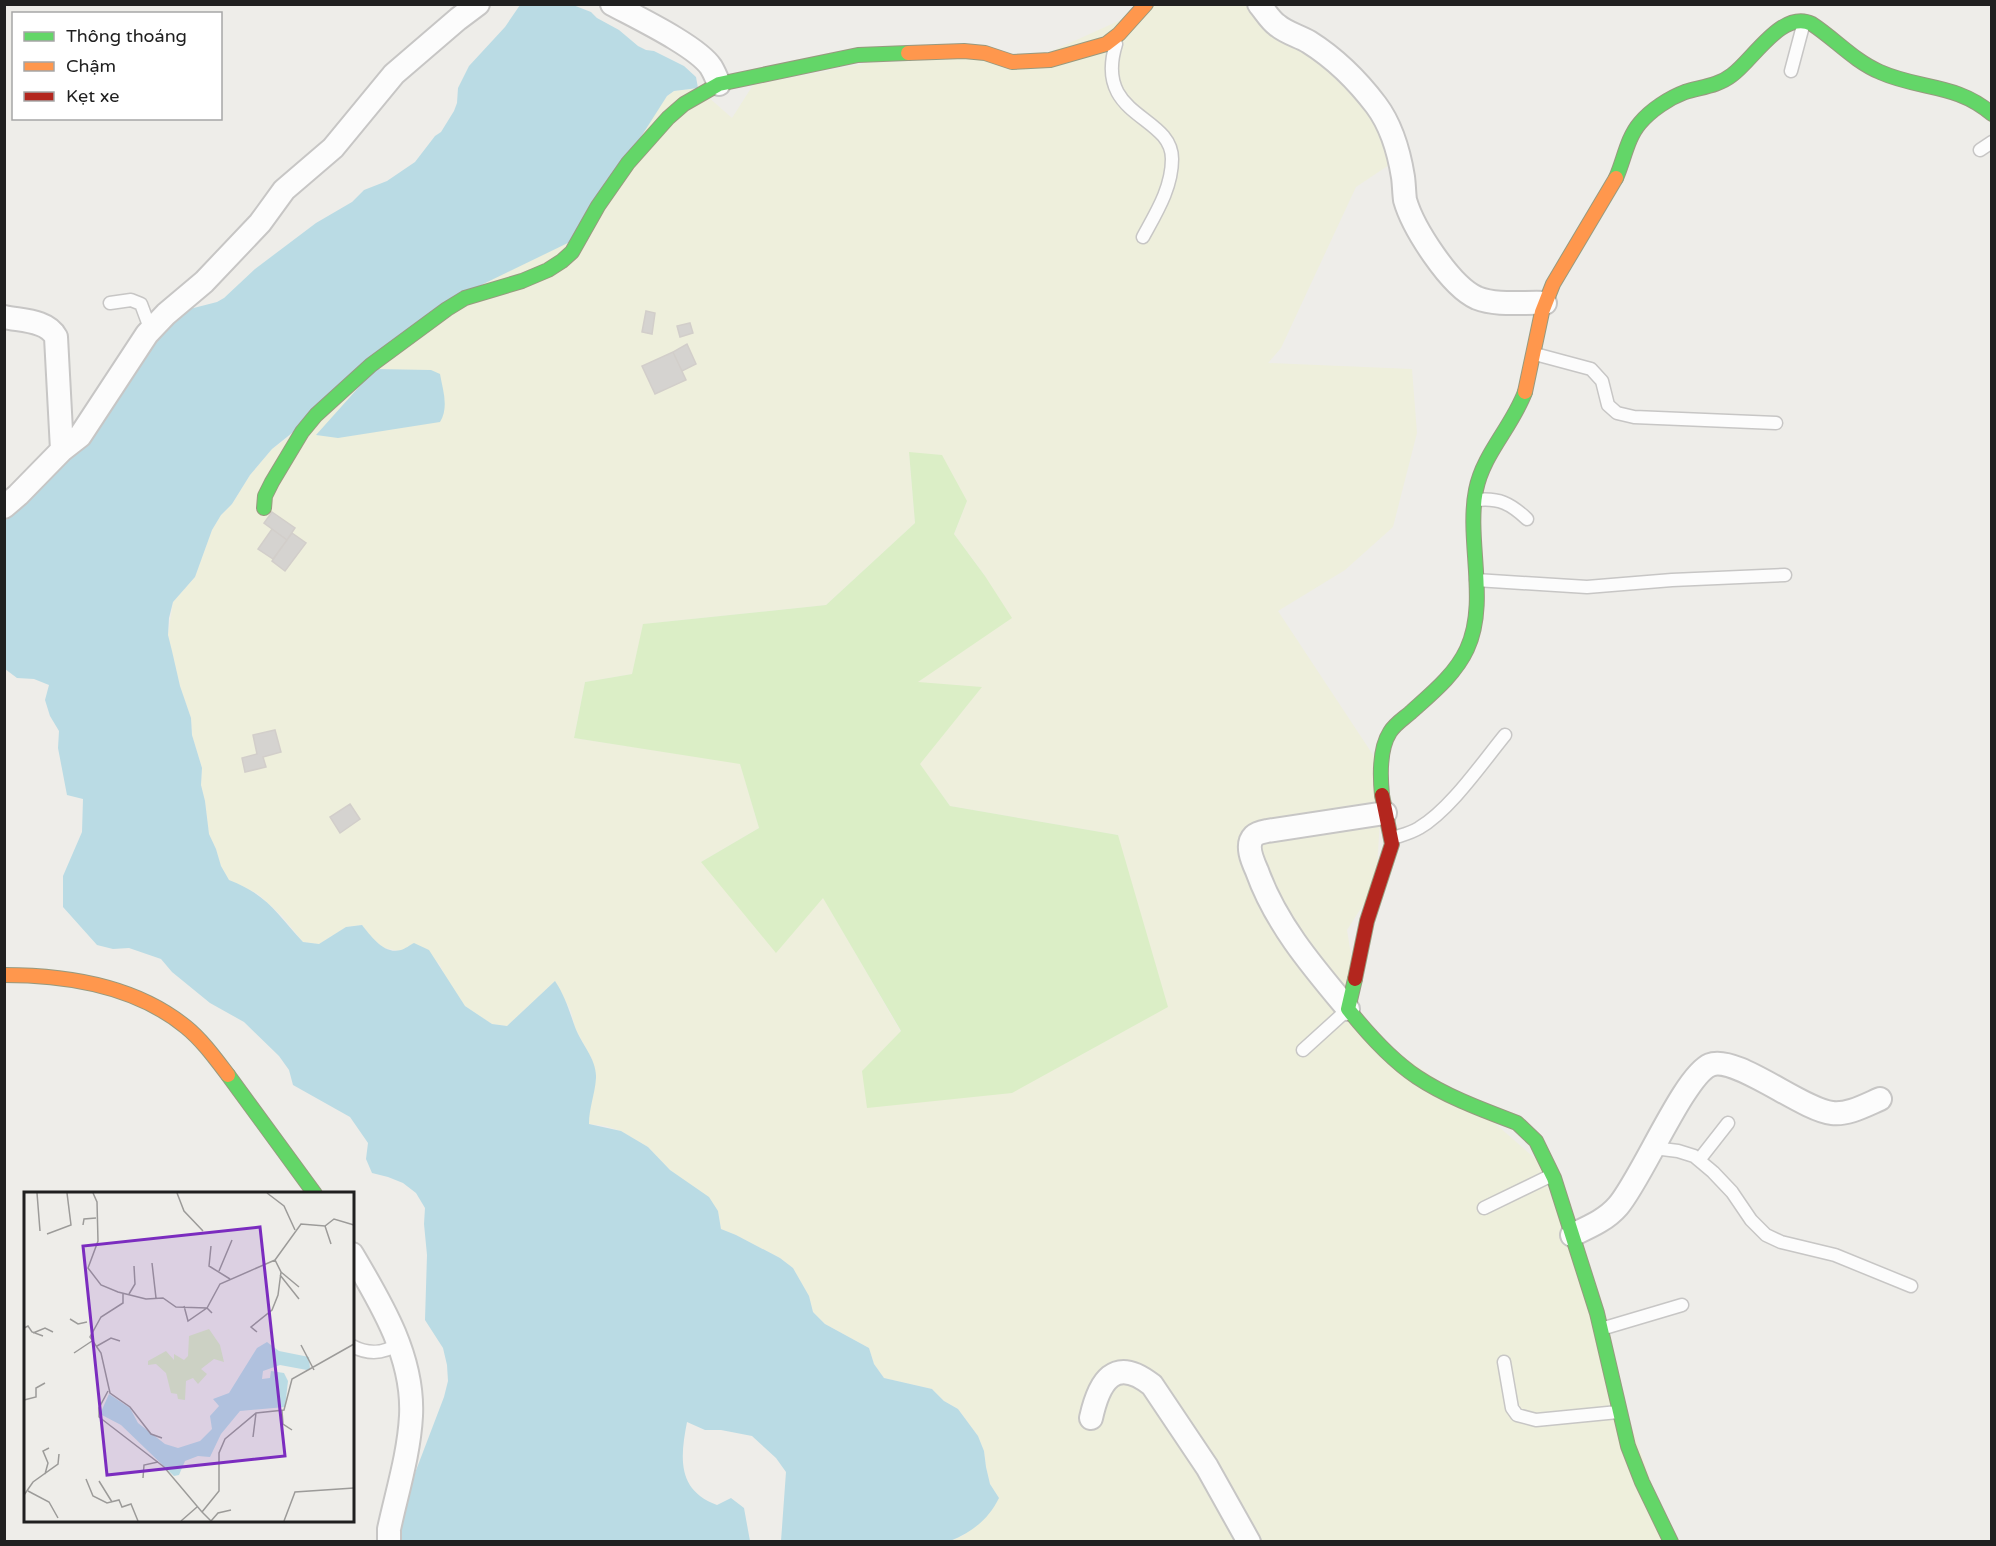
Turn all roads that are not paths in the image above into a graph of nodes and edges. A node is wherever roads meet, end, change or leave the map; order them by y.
1 (478, 4) edge
2 (612, 4) edge
3 (1146, 4) edge
4 (1259, 4) edge
5 (1805, 21) junction
6 (1119, 34) junction
7 (1791, 71) dead end
8 (719, 84) junction
9 (1992, 114) edge
10 (1992, 142) edge
11 (1980, 150) dead end
12 (1143, 237) dead end
13 (110, 303) dead end
14 (1545, 303) junction
15 (4, 317) edge
16 (151, 331) junction
17 (1534, 354) junction
18 (1776, 423) dead end
19 (62, 450) junction
20 (1475, 500) junction
21 (4, 507) edge
22 (264, 508) dead end
23 (1527, 519) dead end
24 (1785, 575) dead end
25 (1475, 580) junction
26 (1505, 735) dead end
27 (1385, 813) junction
28 (1392, 838) junction
29 (4, 975) edge
30 (1348, 1009) junction
31 (1303, 1050) dead end
32 (1880, 1099) dead end
33 (1728, 1123) dead end
34 (1654, 1148) junction
35 (1699, 1160) junction
36 (1552, 1174) junction
37 (314, 1192) edge
38 (1484, 1208) dead end
39 (1572, 1235) junction
40 (354, 1257) edge
41 (1911, 1286) dead end
42 (1682, 1305) dead end
43 (1600, 1329) junction
44 (399, 1343) junction
45 (354, 1347) edge
46 (1504, 1362) dead end
47 (1619, 1412) junction
48 (1091, 1418) dead end
49 (389, 1542) edge
50 (1249, 1542) edge
51 (1671, 1542) edge

1 - 16 street
2 - 8 street
3 - 6 street
4 - 14 street
5 - 7 lane
5 - 9 street
5 - 14 street
6 - 8 street
6 - 12 lane
8 - 22 street
10 - 11 lane
13 - 16 lane
14 - 17 street
15 - 19 street
16 - 19 street
17 - 18 lane
17 - 20 street
19 - 21 street
20 - 23 lane
20 - 25 street
24 - 25 lane
25 - 27 street
26 - 28 lane
27 - 28 street
27 - 30 street
28 - 30 street
29 - 37 street
30 - 31 lane
30 - 36 street
32 - 34 street
33 - 35 lane
34 - 35 lane
34 - 39 street
35 - 41 lane
36 - 38 lane
36 - 39 street
39 - 43 street
40 - 44 street
42 - 43 lane
43 - 47 street
44 - 45 lane
44 - 49 street
46 - 47 lane
47 - 51 street
48 - 50 street

